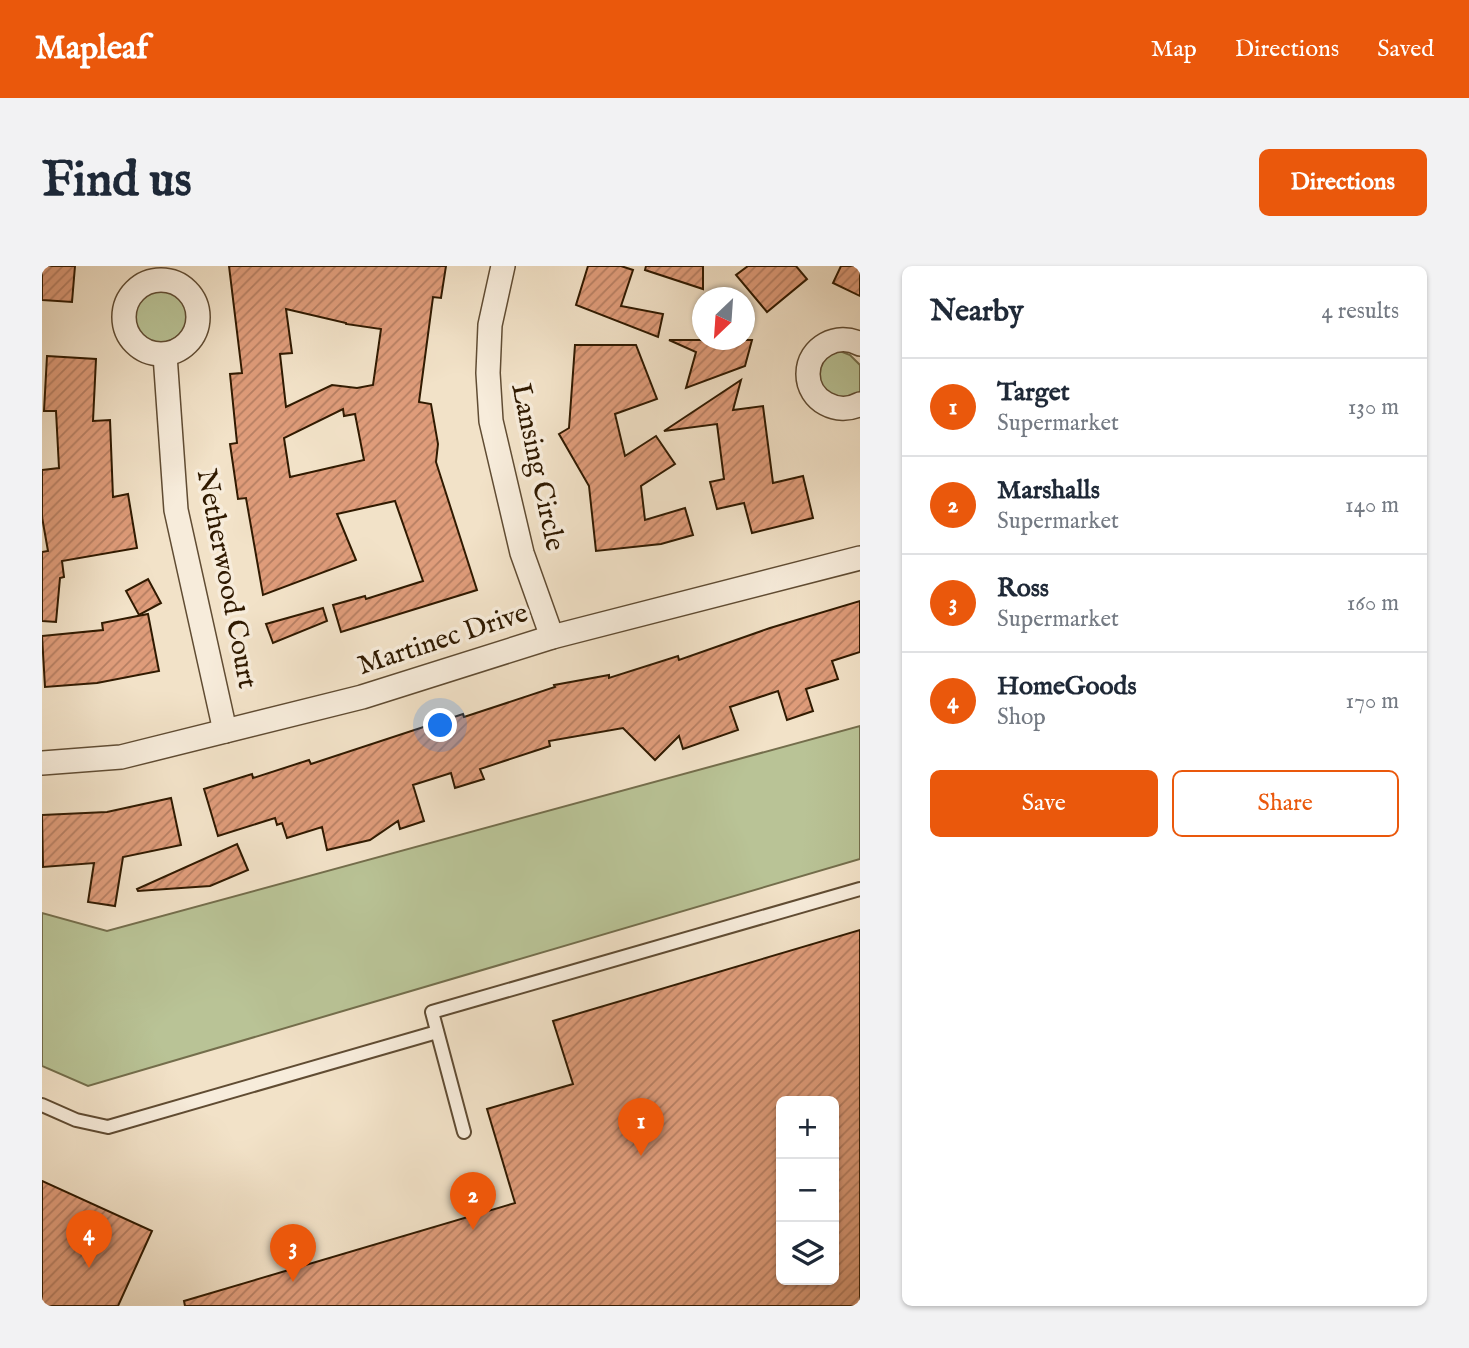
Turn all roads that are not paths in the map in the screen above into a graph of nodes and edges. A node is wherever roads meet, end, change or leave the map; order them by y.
1 (503, 266) edge
2 (860, 344) edge
3 (165, 355) dead end
4 (859, 410) edge
5 (860, 558) edge
6 (552, 637) junction
7 (225, 731) junction
8 (42, 763) edge
9 (860, 889) edge
10 (437, 1032) junction
11 (42, 1105) edge
12 (464, 1132) dead end

1 - 6 street, Lansing Circle
2 - 4 street
3 - 7 street, Netherwood Court
5 - 6 street, Martinec Drive
6 - 7 street, Martinec Drive
7 - 8 street, Martinec Drive
9 - 10 lane
10 - 11 lane
10 - 12 lane

